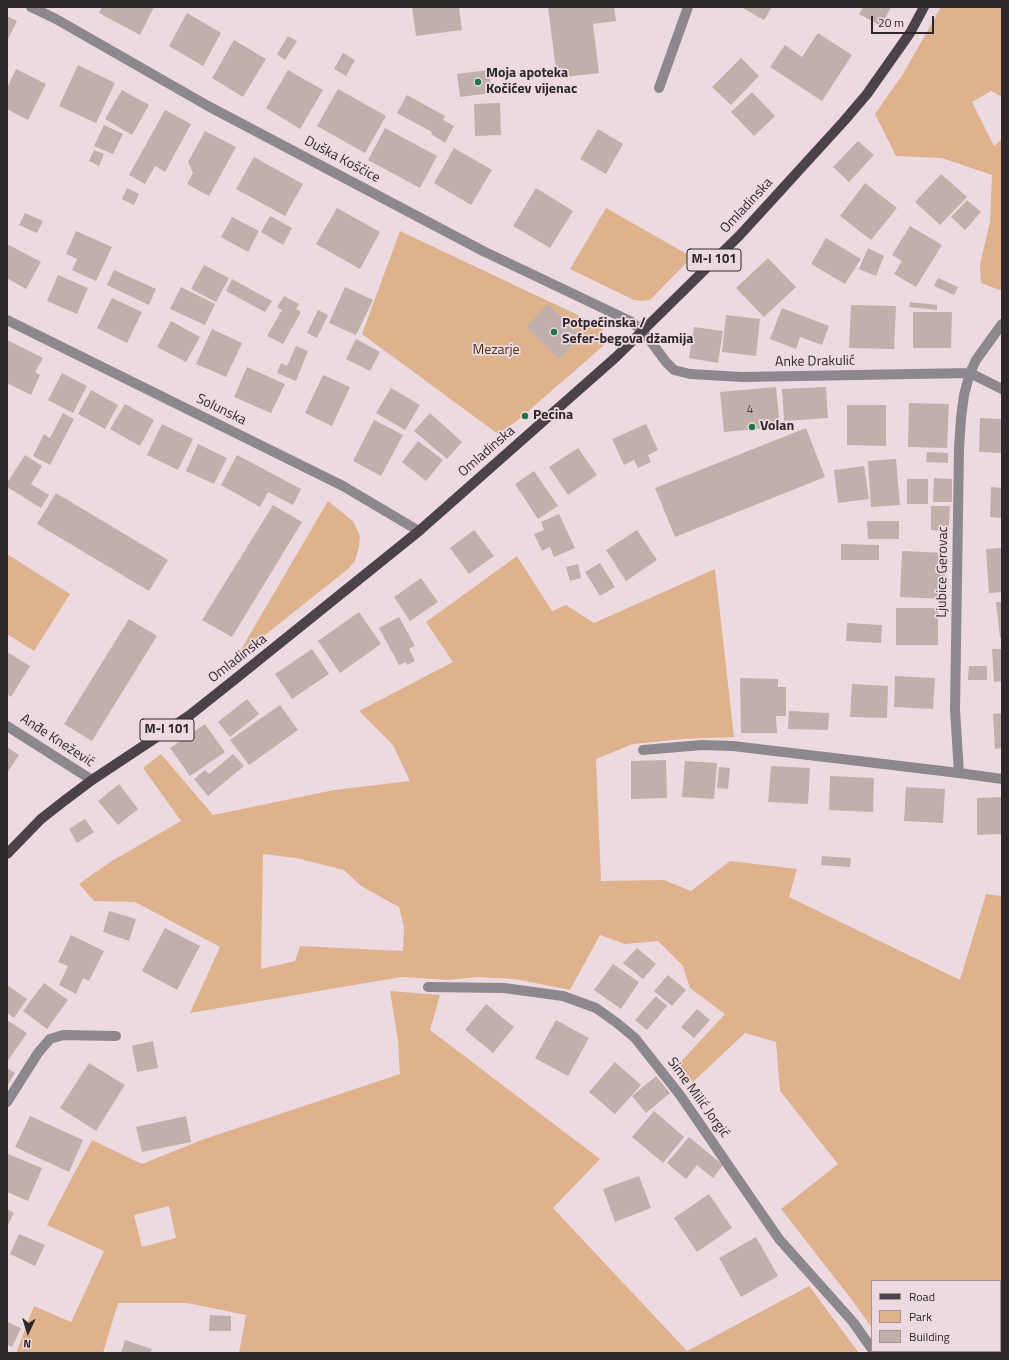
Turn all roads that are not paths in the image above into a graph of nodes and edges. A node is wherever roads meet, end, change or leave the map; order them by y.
1 (31, 7) edge
2 (688, 7) edge
3 (924, 7) edge
4 (659, 88) dead end
5 (7, 320) edge
6 (1002, 324) edge
7 (643, 331) junction
8 (970, 373) junction
9 (1002, 389) edge
10 (419, 531) junction
11 (7, 726) edge
12 (643, 750) dead end
13 (959, 772) junction
14 (1002, 779) edge
15 (92, 780) junction
16 (7, 854) edge
17 (428, 987) dead end
18 (116, 1036) dead end
19 (7, 1102) edge
20 (871, 1348) edge

1 - 7 street, Duška Koščice
2 - 4 street
3 - 7 main road, Omladinska / M-I 101
5 - 10 street, Solunska
6 - 8 street, Ljubice Gerovac
7 - 8 street, Anke Drakulić
7 - 10 main road, Omladinska / M-I 101
8 - 9 street, Anke Drakulić
8 - 13 street, Ljubice Gerovac
10 - 15 main road, Omladinska / M-I 101
11 - 15 street, Anđe Knežević
12 - 13 street
13 - 14 street
15 - 16 main road, Omladinska / M-I 101
17 - 20 street, Sime Milić Jorgić
18 - 19 street

